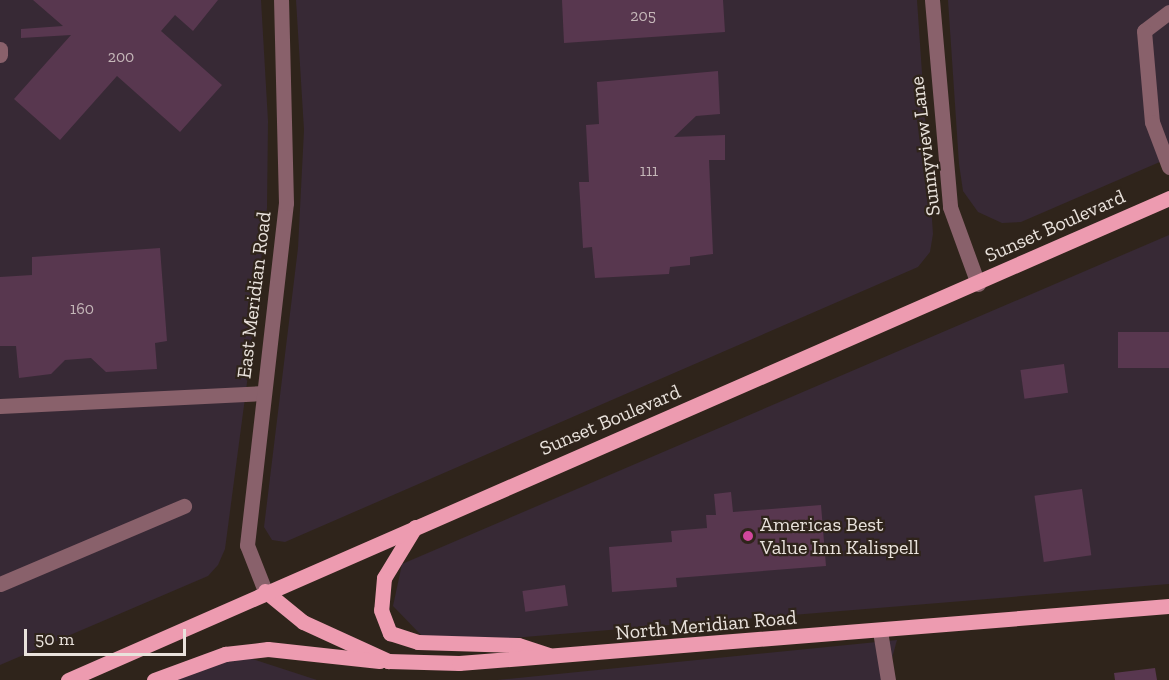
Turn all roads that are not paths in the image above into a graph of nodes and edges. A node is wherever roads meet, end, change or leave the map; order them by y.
1 (281, 0) edge
2 (932, 0) edge
3 (1169, 12) edge
4 (0, 49) edge
5 (0, 55) edge
6 (1169, 167) edge
7 (1169, 198) edge
8 (978, 284) junction
9 (264, 393) junction
10 (0, 406) edge
11 (184, 506) dead end
12 (415, 527) junction
13 (0, 584) edge
14 (265, 591) junction
15 (1169, 606) edge
16 (880, 631) junction
17 (559, 658) junction
18 (388, 661) junction
19 (68, 680) edge
20 (154, 680) edge
21 (888, 680) edge

1 - 9 street, East Meridian Road
2 - 8 street, Sunnyview Lane
3 - 6 street
4 - 5 street
7 - 8 main road, Sunset Boulevard
8 - 12 main road, Sunset Boulevard
9 - 10 street
9 - 14 street, East Meridian Road
11 - 13 street
12 - 14 main road, Sunset Boulevard
12 - 17 main road
14 - 18 main road, North Meridian Road
14 - 19 main road, Sunset Boulevard
15 - 16 main road, North Meridian Road
16 - 17 main road, North Meridian Road
16 - 21 street
17 - 18 main road, North Meridian Road
18 - 20 main road

